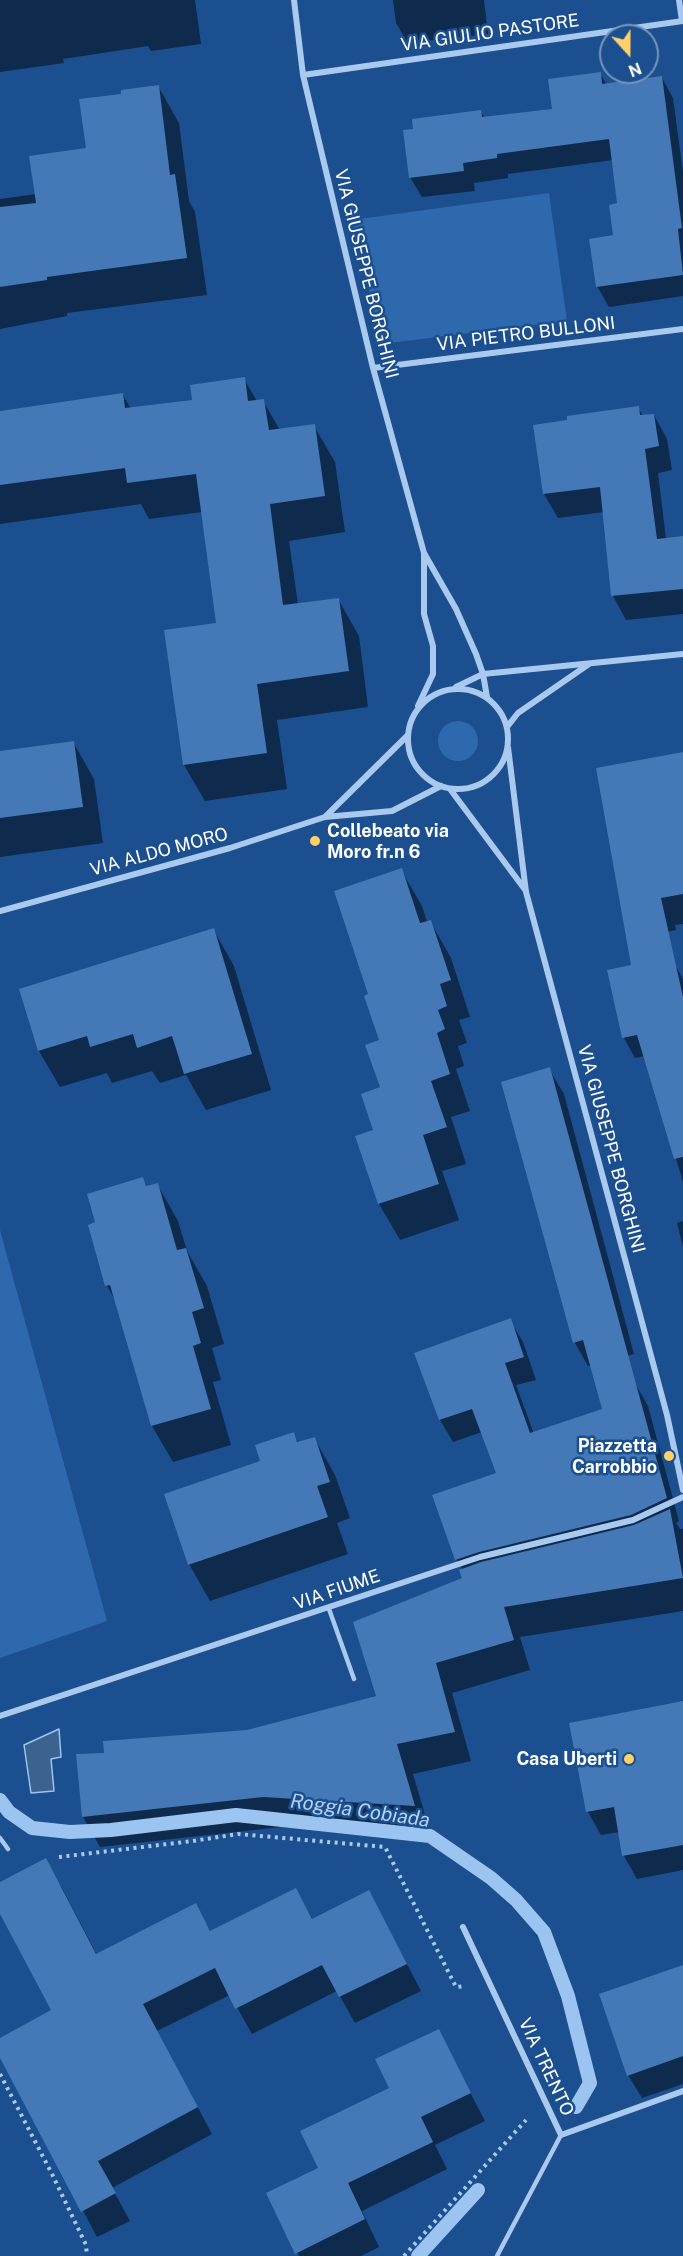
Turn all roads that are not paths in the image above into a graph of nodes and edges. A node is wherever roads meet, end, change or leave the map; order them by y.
1 (294, 0) edge
2 (679, 0) edge
3 (682, 21) edge
4 (303, 75) junction
5 (683, 329) edge
6 (373, 368) junction
7 (424, 553) junction
8 (683, 654) edge
9 (589, 664) junction
10 (483, 674) junction
11 (453, 688) junction
12 (487, 697) junction
13 (413, 716) junction
14 (507, 727) junction
15 (408, 735) junction
16 (508, 747) junction
17 (441, 786) junction
18 (450, 789) junction
19 (325, 817) junction
20 (526, 891) junction
21 (0, 911) edge
22 (683, 1490) edge
23 (683, 1497) edge
24 (329, 1609) junction
25 (354, 1679) dead end
26 (0, 1716) edge
27 (0, 1838) edge
28 (8, 1850) dead end
29 (463, 1927) dead end
30 (683, 2091) edge
31 (561, 2135) junction
32 (497, 2256) edge

1 - 4 street, VIA GIUSEPPE BORGHINI
2 - 3 street, VIA GIULIO PASTORE
3 - 4 street, VIA GIULIO PASTORE
4 - 6 street, VIA GIUSEPPE BORGHINI
5 - 6 street, VIA PIETRO BULLONI
6 - 7 street, VIA GIUSEPPE BORGHINI
7 - 10 street, VIA GIUSEPPE BORGHINI
7 - 13 street, VIA GIUSEPPE BORGHINI
8 - 9 street
9 - 10 street
9 - 14 street
10 - 11 street
10 - 12 street, VIA GIUSEPPE BORGHINI
11 - 12 street
11 - 13 street
12 - 14 street, VIA GIUSEPPE BORGHINI
13 - 15 street, VIA GIUSEPPE BORGHINI
14 - 16 street, VIA GIUSEPPE BORGHINI
15 - 17 street, VIA GIUSEPPE BORGHINI
15 - 19 street, VIA ALDO MORO
16 - 18 street, VIA GIUSEPPE BORGHINI
16 - 20 street, VIA GIUSEPPE BORGHINI
17 - 18 street, VIA GIUSEPPE BORGHINI
17 - 19 street, VIA ALDO MORO
18 - 20 street, VIA GIUSEPPE BORGHINI
19 - 21 street, VIA ALDO MORO
20 - 22 street, VIA GIUSEPPE BORGHINI
23 - 24 street, VIA FIUME
24 - 25 lane
24 - 26 street, VIA FIUME
27 - 28 lane
29 - 31 street, VIA TRENTO
30 - 31 street, VIA TRENTO
31 - 32 lane

